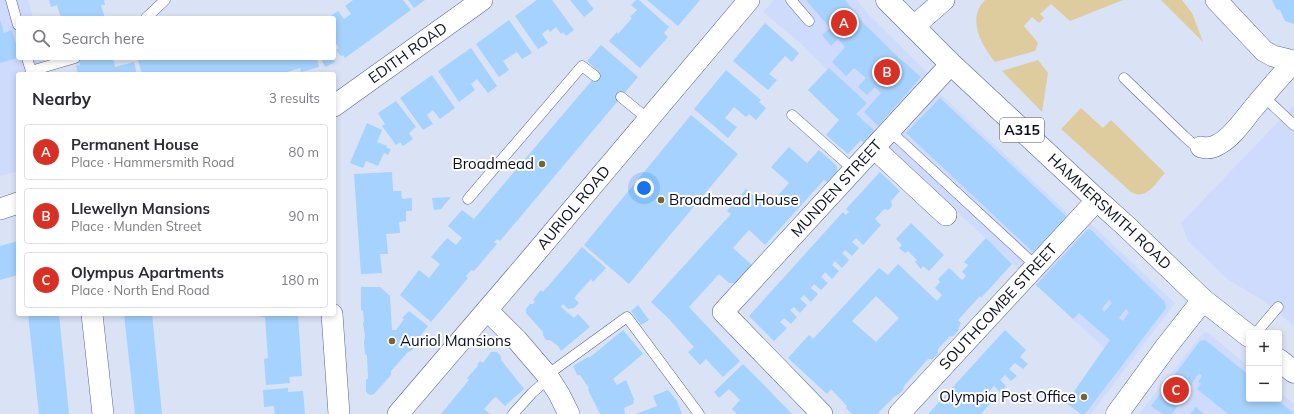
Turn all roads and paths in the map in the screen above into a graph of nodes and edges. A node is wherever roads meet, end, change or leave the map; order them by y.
1 (11, 0) edge
2 (165, 0) edge
3 (482, 0) edge
4 (748, 0) edge
5 (792, 0) edge
6 (887, 0) edge
7 (944, 0) edge
8 (1216, 0) edge
9 (148, 16) edge
10 (16, 18) edge
11 (809, 21) dead end
12 (913, 27) junction
13 (28, 60) edge
14 (69, 60) edge
15 (1294, 61) edge
16 (951, 64) junction
17 (31, 72) edge
18 (595, 76) dead end
19 (1124, 78) dead end
20 (1263, 96) junction
21 (621, 97) dead end
22 (336, 105) edge
23 (792, 115) dead end
24 (648, 119) junction
25 (1294, 125) edge
26 (890, 131) junction
27 (1201, 147) joint
28 (874, 148) junction
29 (854, 170) junction
30 (468, 199) dead end
31 (1097, 200) junction
32 (16, 205) edge
33 (0, 209) edge
34 (946, 215) dead end
35 (1036, 266) junction
36 (1203, 300) junction
37 (1278, 307) dead end
38 (487, 310) junction
39 (92, 316) edge
40 (332, 316) edge
41 (1259, 330) edge
42 (1246, 334) edge
43 (1282, 362) edge
44 (1294, 372) edge
45 (548, 376) junction
46 (102, 414) edge
47 (339, 414) edge
48 (398, 414) edge
49 (513, 414) edge
50 (569, 414) edge
51 (699, 414) edge
52 (822, 414) edge
53 (899, 414) edge
54 (1117, 414) edge

1 - 10 lane
2 - 9 lane
3 - 22 street, EDITH ROAD
4 - 24 street, AURIOL ROAD
5 - 11 lane
6 - 12 main road, HAMMERSMITH ROAD / A315
7 - 12 street
8 - 15 street
12 - 16 main road, HAMMERSMITH ROAD / A315
13 - 17 lane
14 - 17 lane
15 - 20 street
16 - 26 street, MUNDEN STREET
16 - 31 main road, HAMMERSMITH ROAD / A315
18 - 30 lane
19 - 27 lane
20 - 25 lane
20 - 27 street
21 - 24 lane
23 - 29 lane
24 - 38 street, AURIOL ROAD
26 - 28 street, MUNDEN STREET
26 - 35 lane
28 - 29 street, MUNDEN STREET
28 - 34 street
29 - 52 street, MUNDEN STREET
31 - 35 street, SOUTHCOMBE STREET
31 - 36 main road, HAMMERSMITH ROAD / A315
32 - 33 street
35 - 53 street, SOUTHCOMBE STREET
36 - 42 main road, HAMMERSMITH ROAD / A315
36 - 54 main road
37 - 41 lane
38 - 45 street
38 - 48 street, AURIOL ROAD
39 - 46 street
40 - 47 street
43 - 44 main road
45 - 49 lane
45 - 50 street
45 - 51 lane

